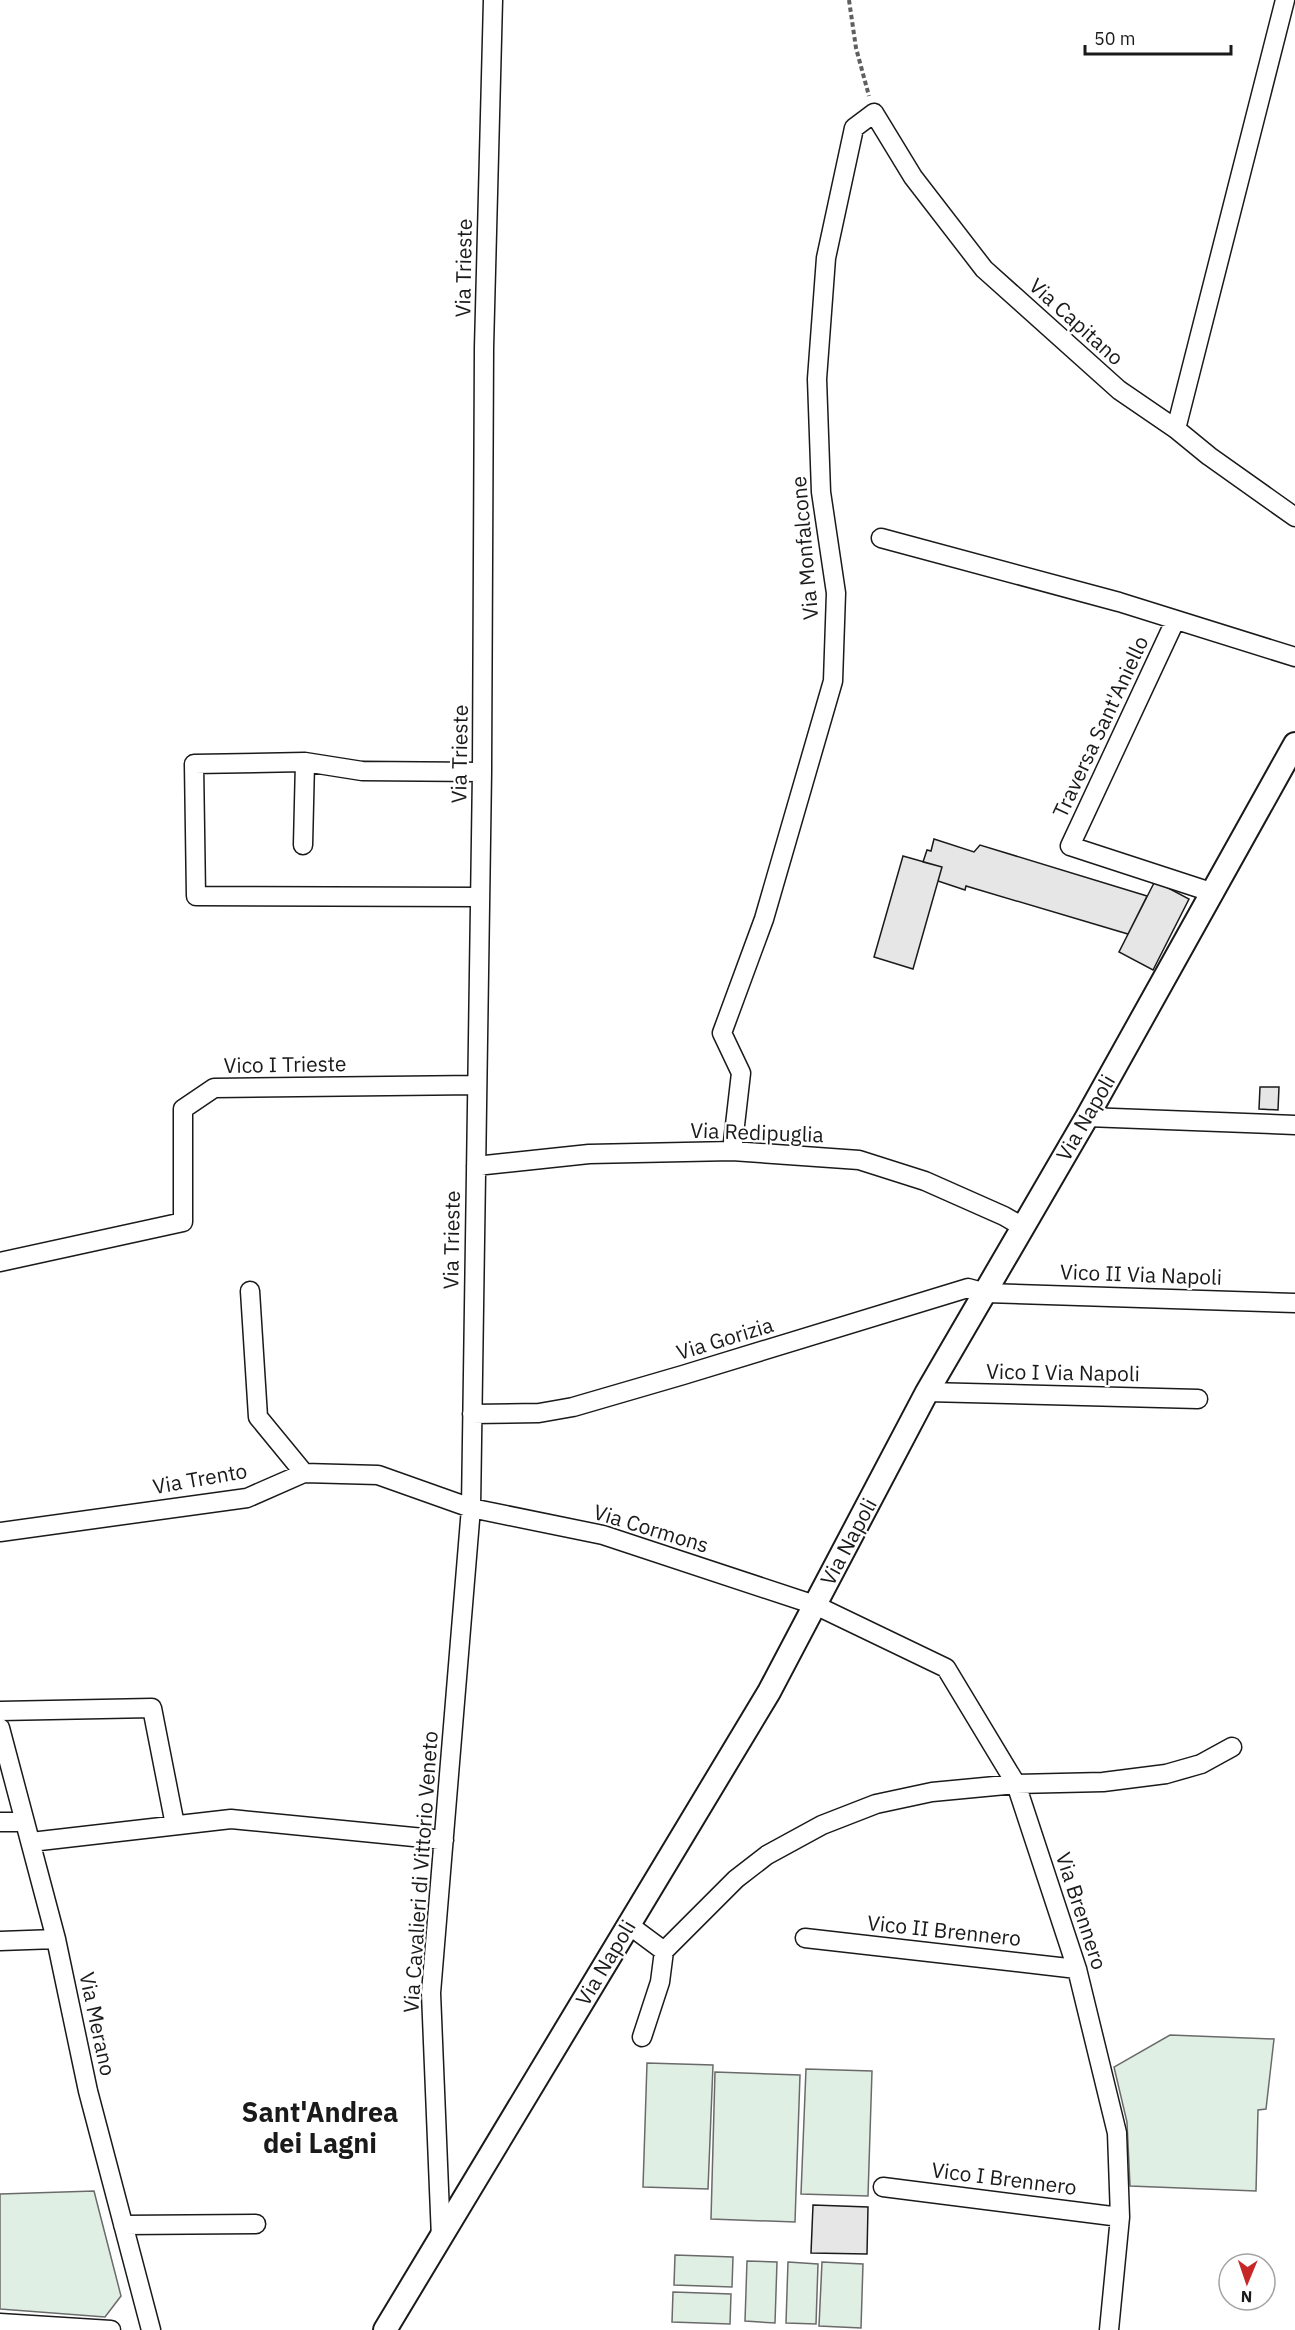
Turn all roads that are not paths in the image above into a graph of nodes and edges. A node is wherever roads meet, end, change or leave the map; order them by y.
1 (493, 0) edge
2 (1285, 0) edge
3 (874, 113) joint
4 (1176, 429) junction
5 (1295, 517) edge
6 (881, 538) dead end
7 (1175, 621) junction
8 (1295, 657) edge
9 (1295, 744) edge
10 (305, 762) junction
11 (482, 772) junction
12 (303, 845) dead end
13 (1214, 893) junction
14 (480, 897) junction
15 (477, 1085) junction
16 (1087, 1117) junction
17 (1295, 1125) edge
18 (732, 1151) junction
19 (476, 1166) junction
20 (1023, 1227) junction
21 (0, 1262) edge
22 (250, 1292) dead end
23 (986, 1293) junction
24 (1295, 1303) edge
25 (927, 1392) junction
26 (1198, 1399) dead end
27 (472, 1413) junction
28 (304, 1473) junction
29 (471, 1508) junction
30 (0, 1532) edge
31 (815, 1605) junction
32 (0, 1711) edge
33 (0, 1728) edge
34 (1232, 1747) dead end
35 (1016, 1784) junction
36 (0, 1822) edge
37 (25, 1822) junction
38 (174, 1825) junction
39 (444, 1840) junction
40 (31, 1842) junction
41 (629, 1925) junction
42 (805, 1938) dead end
43 (56, 1939) junction
44 (0, 1941) edge
45 (664, 1951) junction
46 (1077, 1969) junction
47 (642, 2037) dead end
48 (883, 2187) dead end
49 (1120, 2217) junction
50 (256, 2224) dead end
51 (123, 2225) junction
52 (441, 2238) junction
53 (0, 2323) edge
54 (111, 2330) edge
55 (151, 2330) edge
56 (386, 2330) edge
57 (1109, 2330) edge

1 - 11 street, Via Trieste
2 - 4 street
3 - 4 street, Via Capitano
3 - 18 street, Via Monfalcone
4 - 5 street, Via Capitano
6 - 7 street
7 - 8 street
7 - 13 street, Traversa Sant'Aniello
9 - 13 street, Via Napoli
10 - 11 street
10 - 12 street
10 - 14 street
11 - 14 street, Via Trieste
13 - 16 street, Via Napoli
14 - 15 street, Via Trieste
15 - 19 street, Via Trieste
15 - 21 street, Vico I Trieste
16 - 17 street
16 - 20 street, Via Napoli
18 - 19 street, Via Redipuglia
18 - 20 street, Via Redipuglia
19 - 27 street, Via Trieste
20 - 23 street, Via Napoli
22 - 28 street
23 - 24 street, Vico II Via Napoli
23 - 25 street, Via Napoli
23 - 27 street, Via Gorizia
25 - 26 street, Vico I Via Napoli
25 - 31 street, Via Napoli
27 - 29 street, Via Trieste
28 - 29 street, Via Trento
28 - 30 street, Via Trento
29 - 31 street, Via Cormons
29 - 39 street, Via Cavalieri di Vittorio Veneto
31 - 35 street, Via Brennero
31 - 41 street, Via Napoli
32 - 38 street
33 - 37 street, Via Merano
34 - 35 street
35 - 45 street
35 - 46 street, Via Brennero
36 - 37 street
37 - 40 street, Via Merano
38 - 39 street
38 - 40 street
39 - 52 street, Via Cavalieri di Vittorio Veneto
40 - 43 street, Via Merano
41 - 45 street
41 - 52 street, Via Napoli
42 - 46 street, Vico II Brennero
43 - 44 street
43 - 51 street, Via Merano
45 - 47 street
46 - 49 street, Via Brennero
48 - 49 street, Vico I Brennero
49 - 57 street, Via Brennero
50 - 51 street
51 - 55 street, Via Merano
52 - 56 street, Via Napoli
53 - 54 street

